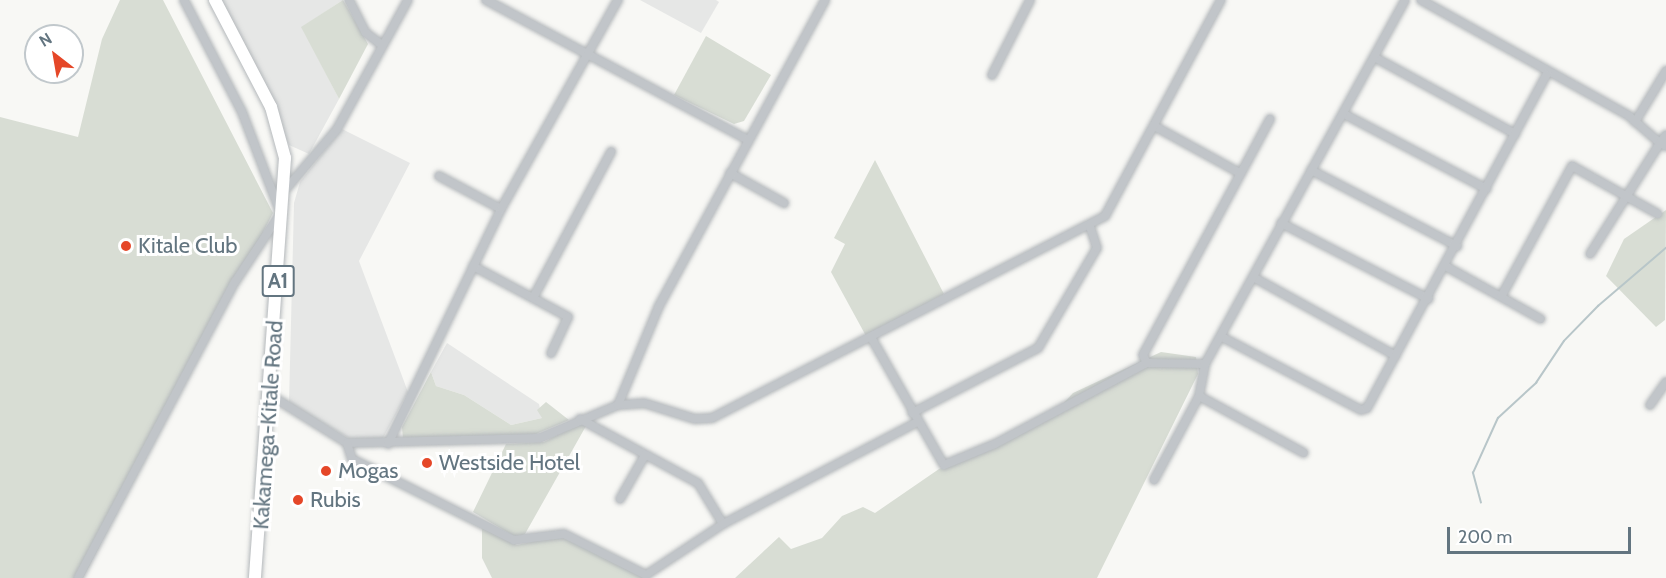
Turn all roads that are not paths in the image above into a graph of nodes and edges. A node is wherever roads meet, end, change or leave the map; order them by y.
1 (183, 0) edge
2 (215, 0) edge
3 (350, 0) edge
4 (408, 0) edge
5 (486, 0) edge
6 (618, 0) edge
7 (825, 0) edge
8 (1030, 0) edge
9 (1221, 0) edge
10 (1405, 0) edge
11 (1421, 0) edge
12 (382, 45) junction
13 (588, 56) junction
14 (1374, 57) junction
15 (1666, 71) edge
16 (1546, 74) junction
17 (992, 75) dead end
18 (1344, 114) junction
19 (1270, 119) dead end
20 (1635, 122) junction
21 (1154, 126) junction
22 (1515, 134) junction
23 (748, 140) junction
24 (1664, 141) edge
25 (611, 152) dead end
26 (1311, 170) junction
27 (730, 173) junction
28 (1240, 173) junction
29 (439, 176) dead end
30 (286, 189) junction
31 (1487, 189) junction
32 (1625, 196) junction
33 (784, 203) dead end
34 (283, 209) junction
35 (501, 209) junction
36 (1658, 214) dead end
37 (1281, 223) junction
38 (1090, 226) junction
39 (1457, 246) junction
40 (1590, 254) dead end
41 (473, 266) junction
42 (1447, 267) junction
43 (1253, 277) junction
44 (1502, 295) junction
45 (533, 298) junction
46 (1429, 299) junction
47 (1541, 319) dead end
48 (1222, 337) junction
49 (872, 339) junction
50 (551, 353) dead end
51 (1396, 356) junction
52 (1147, 363) junction
53 (1204, 364) junction
54 (1666, 382) edge
55 (270, 395) junction
56 (1199, 396) junction
57 (618, 405) junction
58 (1650, 405) dead end
59 (912, 413) junction
60 (580, 419) junction
61 (917, 422) junction
62 (347, 443) junction
63 (388, 444) junction
64 (1304, 453) dead end
65 (645, 455) junction
66 (1154, 480) dead end
67 (620, 499) dead end
68 (723, 524) junction
69 (78, 578) edge
70 (255, 578) edge

1 - 34 street
2 - 30 highway, Kakamega-Kitale Road / A1
3 - 12 street
4 - 12 street
5 - 13 street
6 - 13 street
7 - 23 street
8 - 17 street
9 - 21 street
10 - 14 street
11 - 16 street
12 - 30 street
13 - 23 street
13 - 35 street
14 - 18 street
14 - 22 street
15 - 20 street
16 - 20 street
16 - 22 street
18 - 26 street
18 - 31 street
19 - 28 street
20 - 24 street
21 - 28 street
21 - 38 street
22 - 31 street
23 - 27 street
24 - 32 street
25 - 45 street
26 - 37 street
26 - 39 street
27 - 33 street
27 - 57 street
28 - 52 street
29 - 35 street
30 - 34 highway, Kakamega-Kitale Road / A1
31 - 39 street
32 - 36 street
32 - 40 street
32 - 44 street
34 - 55 highway, Kakamega-Kitale Road / A1
34 - 69 street
35 - 41 street
37 - 43 street
37 - 46 street
38 - 49 street
38 - 59 street
39 - 42 street
41 - 45 street
41 - 63 street
42 - 44 street
42 - 46 street
43 - 48 street
43 - 51 street
44 - 47 street
45 - 50 street
46 - 51 street
48 - 51 street
48 - 53 street
49 - 57 street
49 - 59 street
52 - 53 street
52 - 61 street
53 - 56 street
54 - 58 street
55 - 62 street
55 - 70 highway, Kakamega-Kitale Road / A1
56 - 64 street
56 - 66 street
57 - 60 street
59 - 61 street
60 - 63 street
60 - 65 street
61 - 68 street
62 - 63 street
62 - 68 street
65 - 67 street
65 - 68 street

